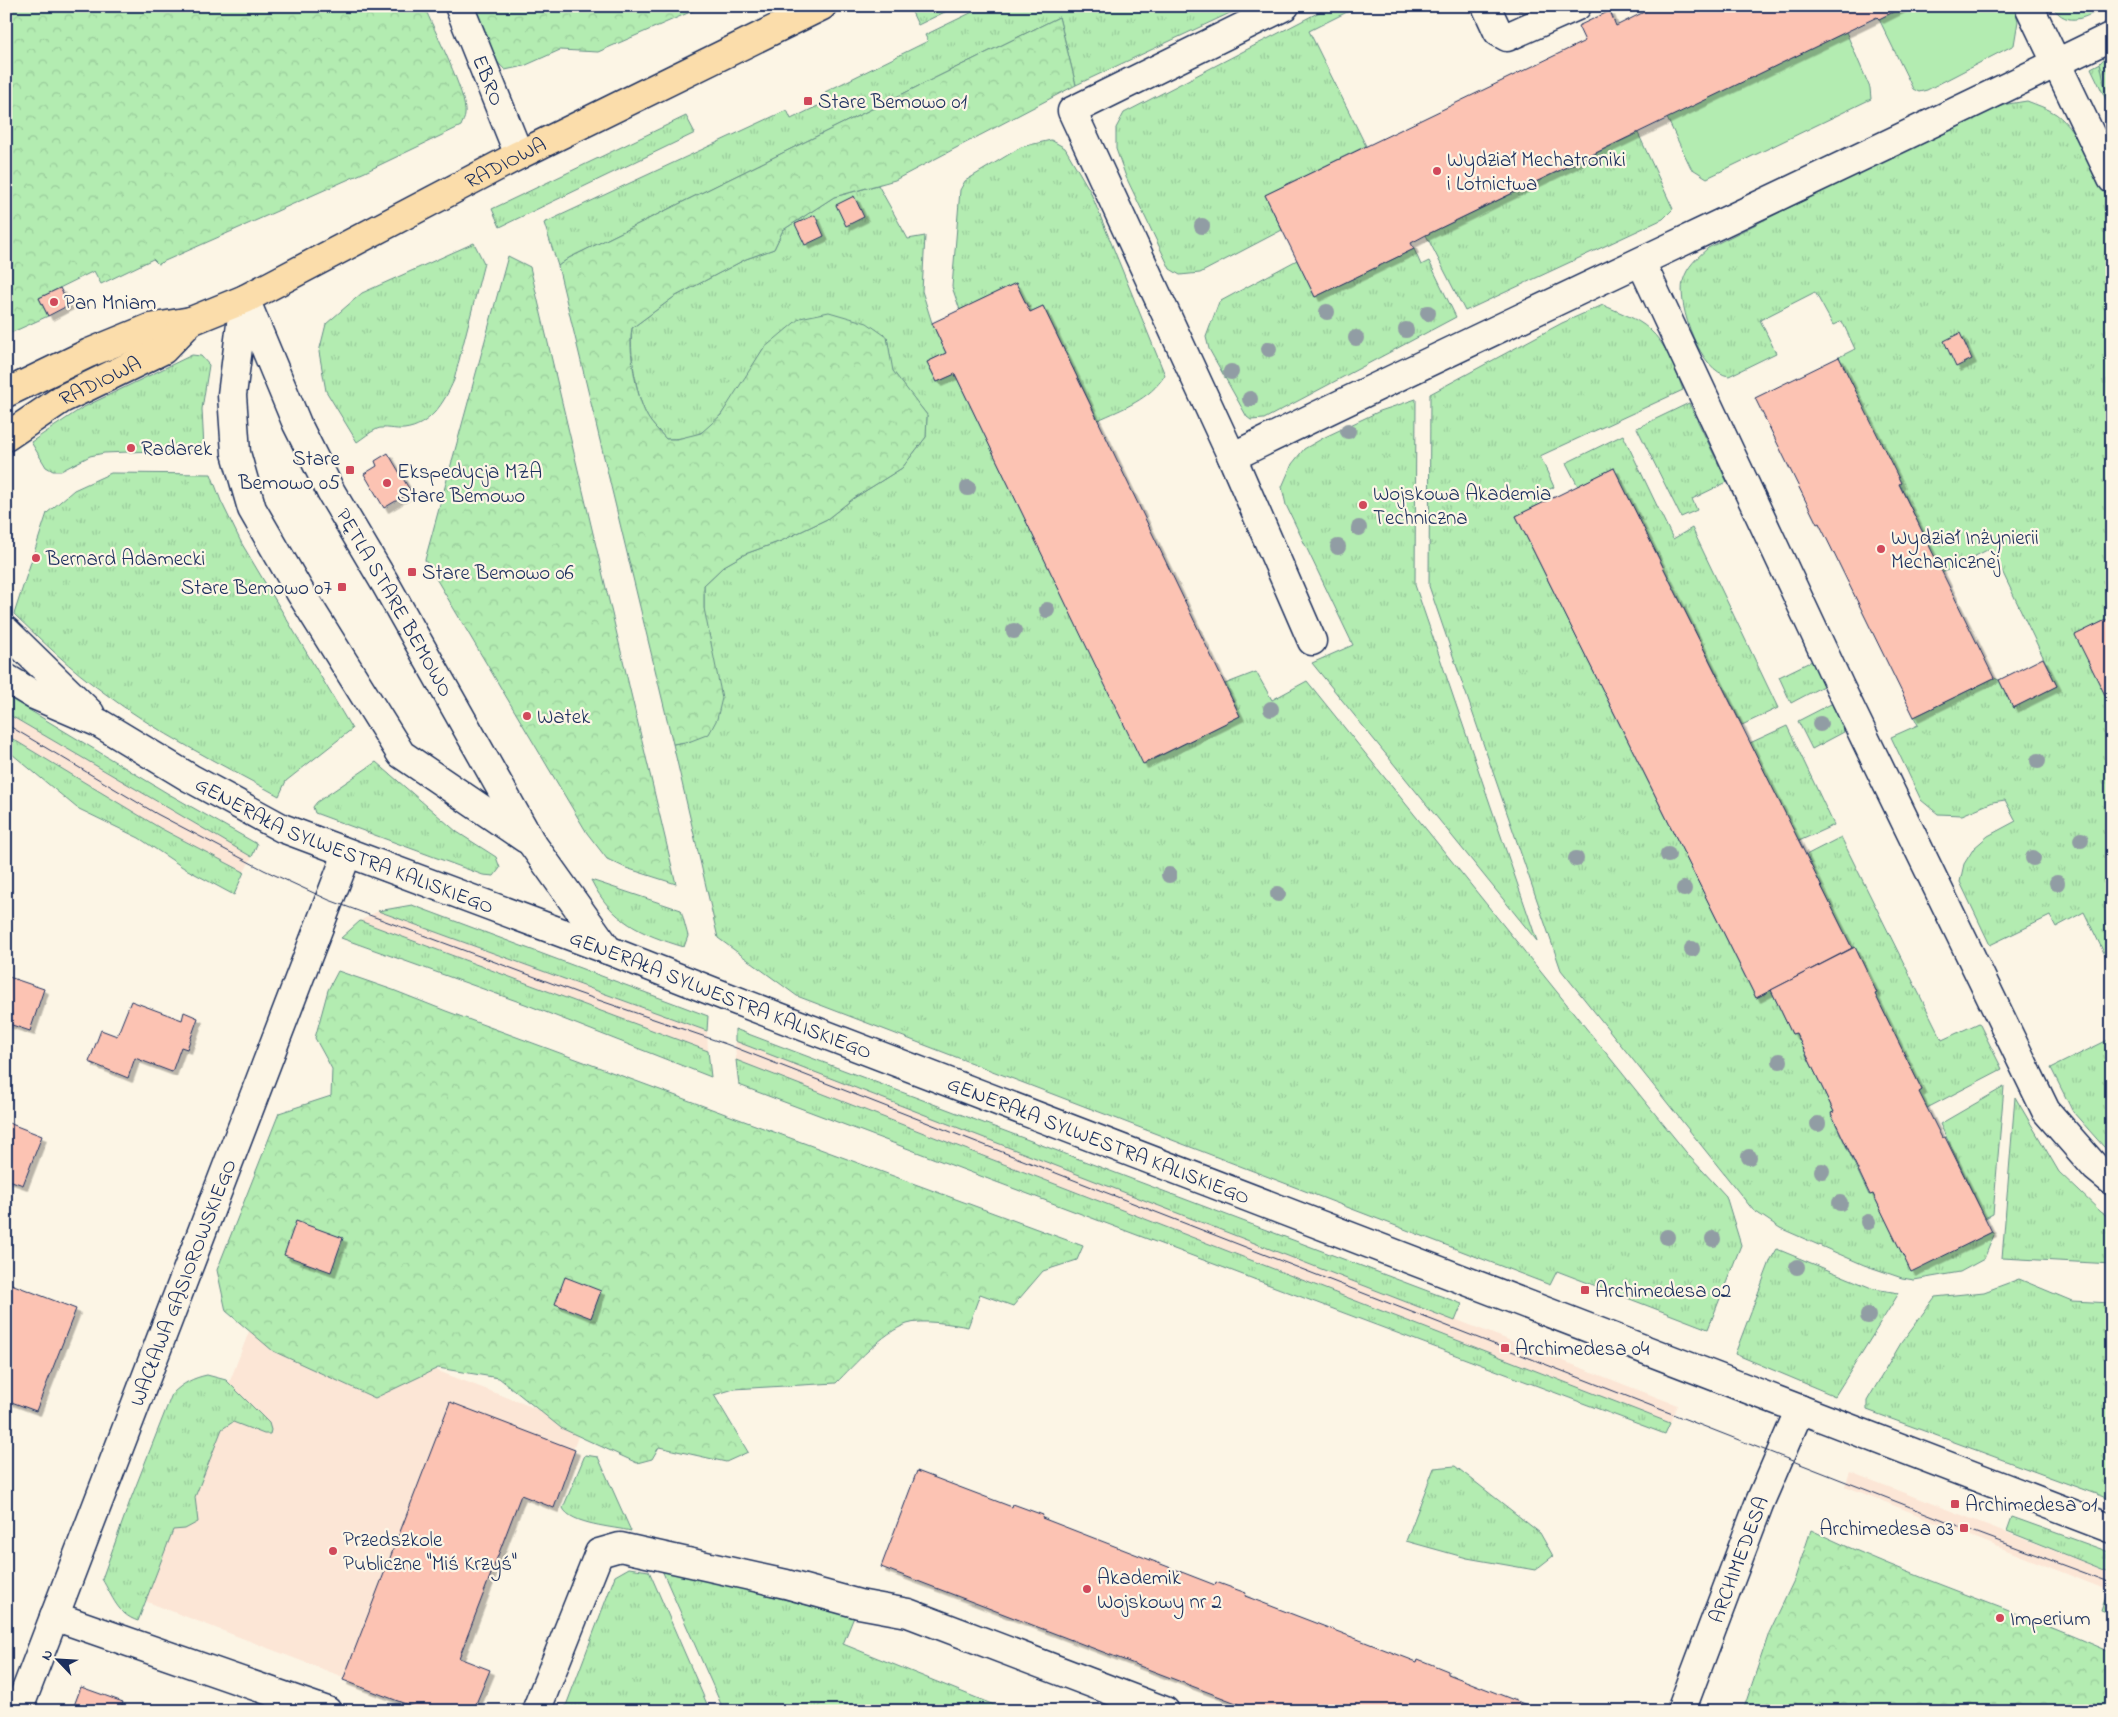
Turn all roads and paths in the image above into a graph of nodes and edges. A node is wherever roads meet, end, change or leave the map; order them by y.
1 (459, 6) edge
2 (822, 6) edge
3 (1285, 6) edge
4 (1486, 6) edge
5 (1576, 6) edge
6 (2029, 6) edge
7 (2112, 36) edge
8 (2056, 63) junction
9 (519, 155) junction
10 (2112, 179) edge
11 (1641, 262) junction
12 (245, 299) junction
13 (191, 322) junction
14 (6, 393) edge
15 (6, 437) edge
16 (1232, 457) junction
17 (6, 632) edge
18 (1312, 641) dead end
19 (6, 678) edge
20 (99, 723) junction
21 (531, 842) junction
22 (347, 854) junction
23 (608, 950) junction
24 (2112, 1181) edge
25 (1800, 1409) junction
26 (2112, 1529) edge
27 (54, 1616) junction
28 (18, 1711) edge
29 (328, 1711) edge
30 (536, 1711) edge
31 (1165, 1711) edge
32 (1682, 1711) edge

1 - 9 street, EBRO
2 - 9 main road, RADIOWA
3 - 16 street
4 - 5 street
6 - 8 street
7 - 8 street
8 - 10 street
8 - 11 street
9 - 12 main road, RADIOWA
11 - 16 street
11 - 24 street
12 - 13 main road, RADIOWA
12 - 21 street, PĘTLA STARE BEMOWO
12 - 21 street, PĘTLA STARE BEMOWO
13 - 14 main road, RADIOWA
13 - 15 main road, RADIOWA
16 - 18 street
17 - 20 street, GENERAŁA SYLWESTRA KALISKIEGO
19 - 20 street, GENERAŁA SYLWESTRA KALISKIEGO
20 - 22 street, GENERAŁA SYLWESTRA KALISKIEGO
21 - 23 street, PĘTLA STARE BEMOWO
22 - 23 street, GENERAŁA SYLWESTRA KALISKIEGO
22 - 27 street, WACŁAWA GĄSIOROWSKIEGO
23 - 25 street, GENERAŁA SYLWESTRA KALISKIEGO
25 - 26 street, GENERAŁA SYLWESTRA KALISKIEGO
25 - 32 street, ARCHIMEDESA
27 - 28 street, WACŁAWA GĄSIOROWSKIEGO
27 - 29 street
30 - 31 street

